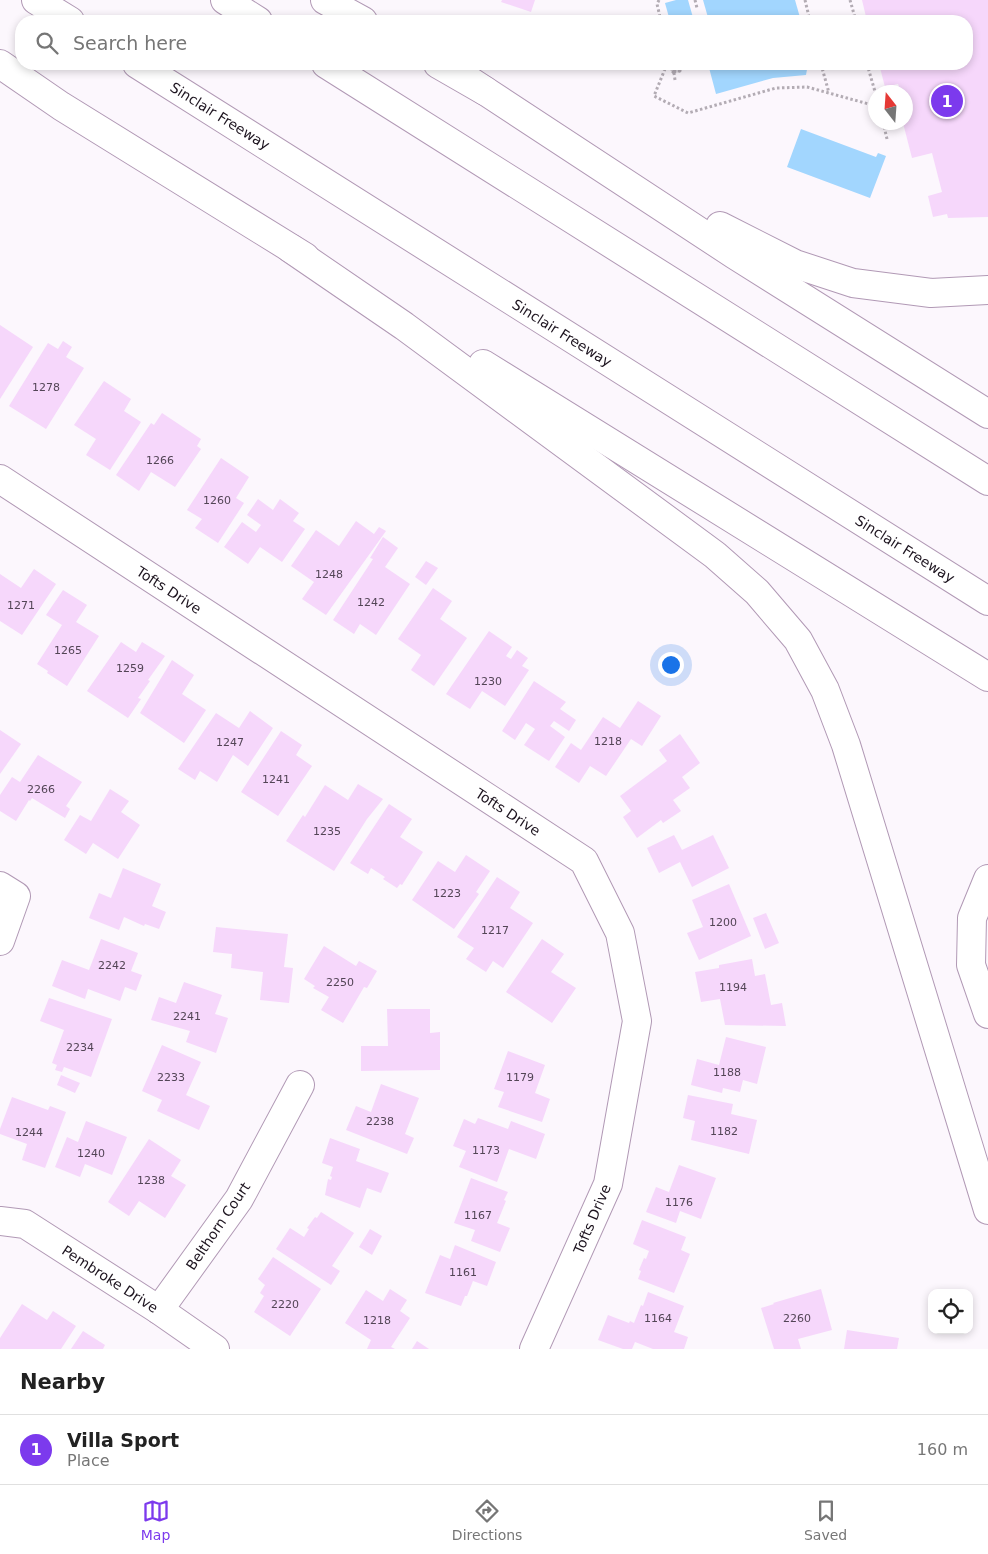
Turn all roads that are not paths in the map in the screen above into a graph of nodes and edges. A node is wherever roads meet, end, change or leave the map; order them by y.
1 (36, 0) edge
2 (224, 0) edge
3 (325, 0) edge
4 (60, 15) edge
5 (248, 15) edge
6 (352, 15) edge
7 (0, 64) edge
8 (146, 70) edge
9 (336, 70) edge
10 (449, 70) edge
11 (470, 82) junction
12 (290, 248) junction
13 (988, 290) edge
14 (988, 414) edge
15 (0, 479) edge
16 (988, 481) edge
17 (988, 602) edge
18 (988, 677) edge
19 (988, 879) edge
20 (0, 886) edge
21 (0, 941) edge
22 (988, 1014) edge
23 (300, 1086) dead end
24 (988, 1210) edge
25 (0, 1221) edge
26 (159, 1310) junction
27 (215, 1349) edge
28 (534, 1349) edge

1 - 4 main road
2 - 5 main road
3 - 6 main road
7 - 12 main road
8 - 17 main road, Sinclair Freeway
9 - 16 main road
10 - 11 main road
11 - 13 main road
11 - 14 main road
12 - 18 main road
12 - 24 main road
15 - 28 main road, Tofts Drive
19 - 22 main road
20 - 21 main road
23 - 26 main road, Belthorn Court
25 - 26 main road, Pembroke Drive
26 - 27 main road, Pembroke Drive

